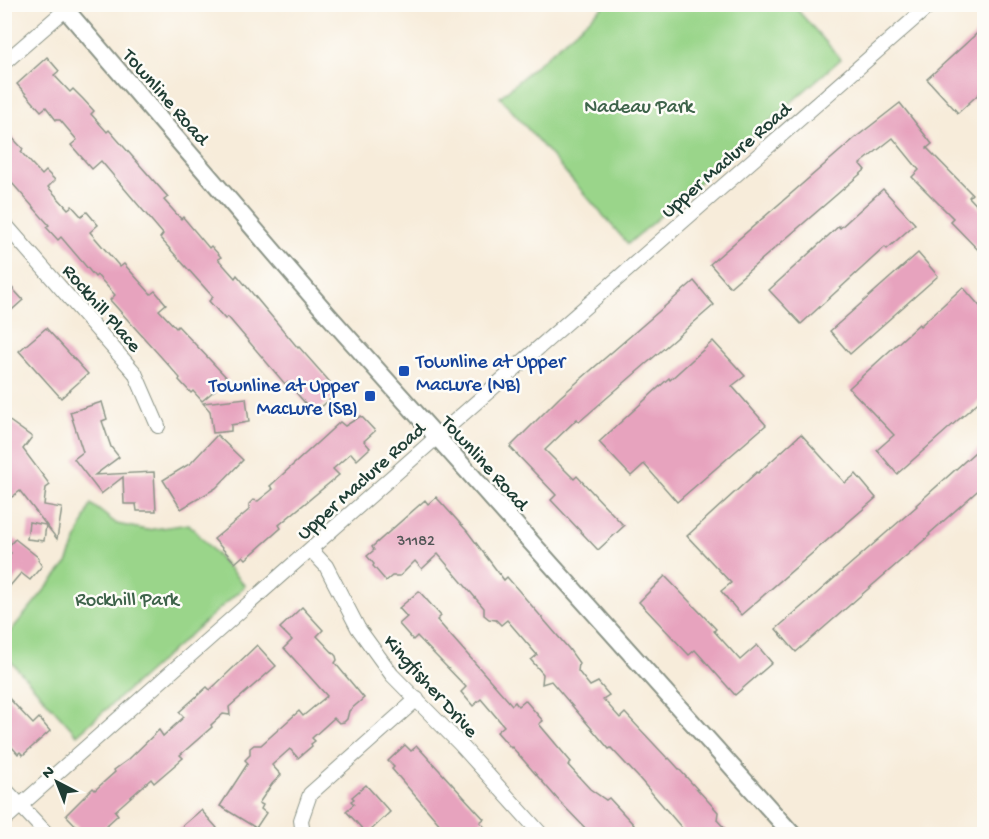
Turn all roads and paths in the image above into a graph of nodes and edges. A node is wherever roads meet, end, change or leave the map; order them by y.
1 (931, 4) edge
2 (63, 7) edge
3 (4, 63) edge
4 (7, 230) edge
5 (158, 426) dead end
6 (436, 438) junction
7 (311, 550) junction
8 (417, 699) junction
9 (4, 788) edge
10 (20, 806) junction
11 (4, 820) edge
12 (47, 834) edge
13 (303, 834) edge
14 (541, 834) edge
15 (792, 834) edge

1 - 6 street, Upper Maclure Road
2 - 3 street
2 - 6 street, Townline Road
4 - 5 street, Rockhill Place
6 - 7 street, Upper Maclure Road
6 - 15 street, Townline Road
7 - 8 street, Kingfisher Drive
7 - 10 street, Upper Maclure Road
8 - 13 street
8 - 14 street, Kingfisher Drive
9 - 10 street
10 - 11 street, Upper Maclure Road
10 - 12 street

